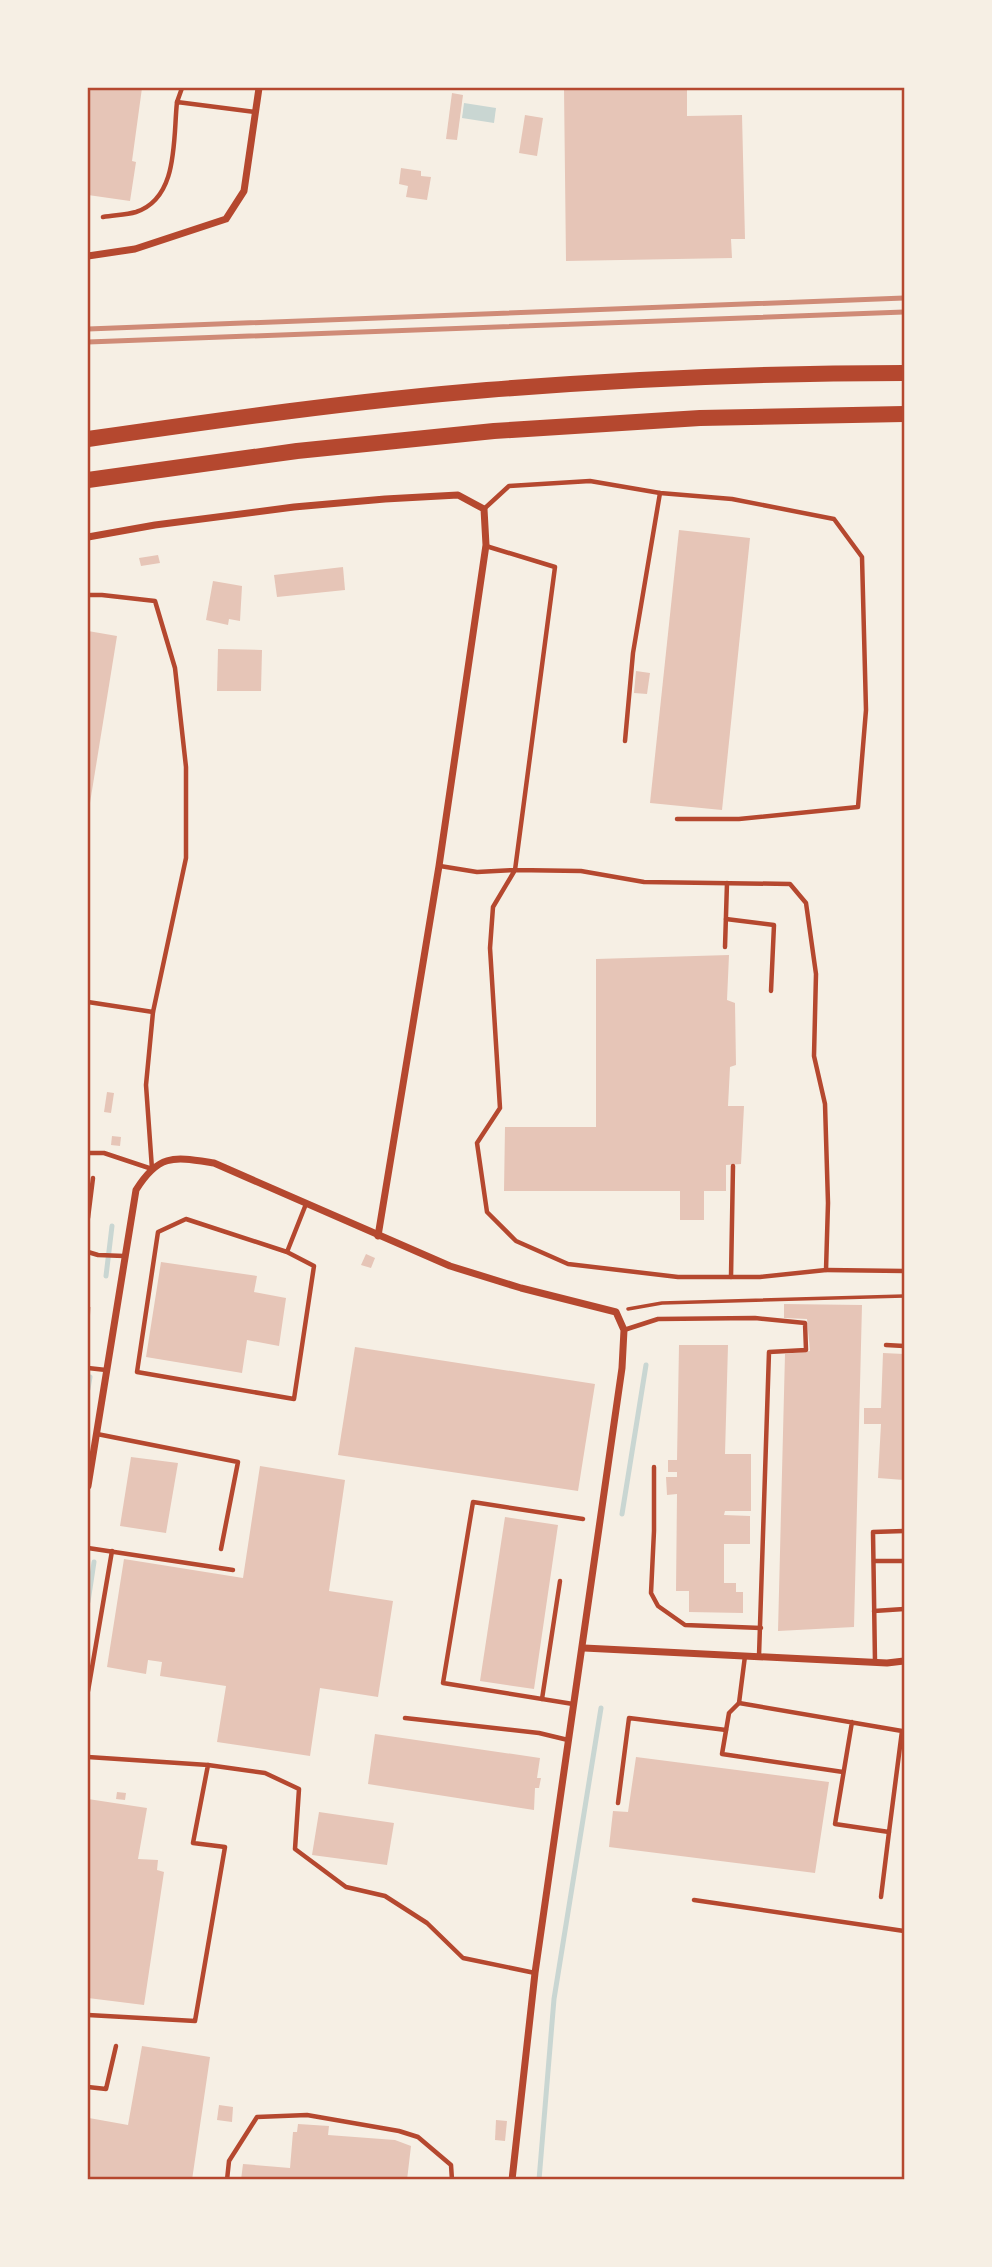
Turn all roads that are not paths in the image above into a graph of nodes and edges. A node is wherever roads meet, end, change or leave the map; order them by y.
1 (182, 88) edge
2 (259, 88) edge
3 (177, 102) junction
4 (256, 112) junction
5 (103, 216) dead end
6 (88, 256) edge
7 (905, 373) edge
8 (905, 414) edge
9 (88, 439) edge
10 (88, 480) edge
11 (660, 493) junction
12 (484, 509) junction
13 (88, 537) edge
14 (486, 545) junction
15 (88, 596) edge
16 (625, 741) dead end
17 (677, 818) dead end
18 (439, 866) junction
19 (515, 870) junction
20 (727, 883) junction
21 (726, 919) junction
22 (725, 947) dead end
23 (771, 991) dead end
24 (88, 1002) edge
25 (153, 1012) junction
26 (88, 1153) edge
27 (733, 1166) dead end
28 (152, 1169) junction
29 (93, 1178) dead end
30 (306, 1203) junction
31 (88, 1218) edge
32 (378, 1236) junction
33 (88, 1252) edge
34 (287, 1252) junction
35 (124, 1256) junction
36 (826, 1270) junction
37 (905, 1271) edge
38 (731, 1277) junction
39 (624, 1330) junction
40 (886, 1345) dead end
41 (905, 1346) edge
42 (88, 1368) edge
43 (106, 1370) junction
44 (96, 1434) junction
45 (654, 1467) dead end
46 (88, 1486) edge
47 (583, 1518) dead end
48 (905, 1531) edge
49 (88, 1548) edge
50 (221, 1549) dead end
51 (112, 1551) junction
52 (874, 1561) junction
53 (905, 1561) edge
54 (233, 1570) dead end
55 (560, 1581) dead end
56 (905, 1609) edge
57 (874, 1611) junction
58 (761, 1628) junction
59 (583, 1648) junction
60 (745, 1656) junction
61 (759, 1657) junction
62 (905, 1661) edge
63 (875, 1663) junction
64 (887, 1663) junction
65 (905, 1668) edge
66 (88, 1691) edge
67 (542, 1699) junction
68 (739, 1703) junction
69 (574, 1704) junction
70 (405, 1718) dead end
71 (852, 1722) junction
72 (726, 1730) junction
73 (568, 1740) junction
74 (88, 1757) edge
75 (208, 1765) junction
76 (843, 1772) junction
77 (618, 1803) dead end
78 (889, 1832) junction
79 (881, 1897) dead end
80 (694, 1900) dead end
81 (905, 1931) edge
82 (535, 1973) junction
83 (88, 2015) edge
84 (116, 2046) dead end
85 (88, 2087) edge
86 (228, 2179) edge
87 (452, 2179) edge
88 (512, 2179) edge

1 - 3 lane
2 - 4 street
3 - 4 lane
3 - 5 lane
4 - 6 street
7 - 9 highway
8 - 10 highway
11 - 12 lane
11 - 16 lane
11 - 17 lane
12 - 13 street
12 - 14 street
14 - 18 street
14 - 19 lane
15 - 25 lane
18 - 19 lane
18 - 32 street
19 - 20 lane
19 - 38 lane
20 - 21 lane
20 - 36 lane
21 - 22 lane
21 - 23 lane
24 - 25 lane
25 - 28 lane
26 - 28 lane
27 - 38 lane
28 - 30 street
28 - 35 street
29 - 31 lane
30 - 32 street
30 - 34 lane
32 - 39 street
33 - 35 lane
34 - 34 lane
35 - 43 street
36 - 37 lane
36 - 38 lane
39 - 58 lane
39 - 59 street
40 - 41 lane
42 - 43 lane
43 - 44 street
44 - 46 street
44 - 50 lane
45 - 58 lane
47 - 67 lane
48 - 52 lane
49 - 51 lane
51 - 54 lane
51 - 66 lane
52 - 53 lane
52 - 57 lane
55 - 67 lane
56 - 57 lane
57 - 63 lane
58 - 61 lane
59 - 60 street
59 - 69 street
60 - 61 street
60 - 68 lane
61 - 63 street
62 - 64 street
63 - 64 street
64 - 65 street
67 - 69 lane
68 - 71 lane
68 - 72 lane
69 - 73 street
70 - 73 lane
71 - 76 lane
71 - 78 lane
72 - 76 lane
72 - 77 lane
73 - 82 street
74 - 75 lane
75 - 82 lane
75 - 83 lane
76 - 78 lane
78 - 79 lane
80 - 81 lane
82 - 88 street
84 - 85 lane
86 - 87 lane

